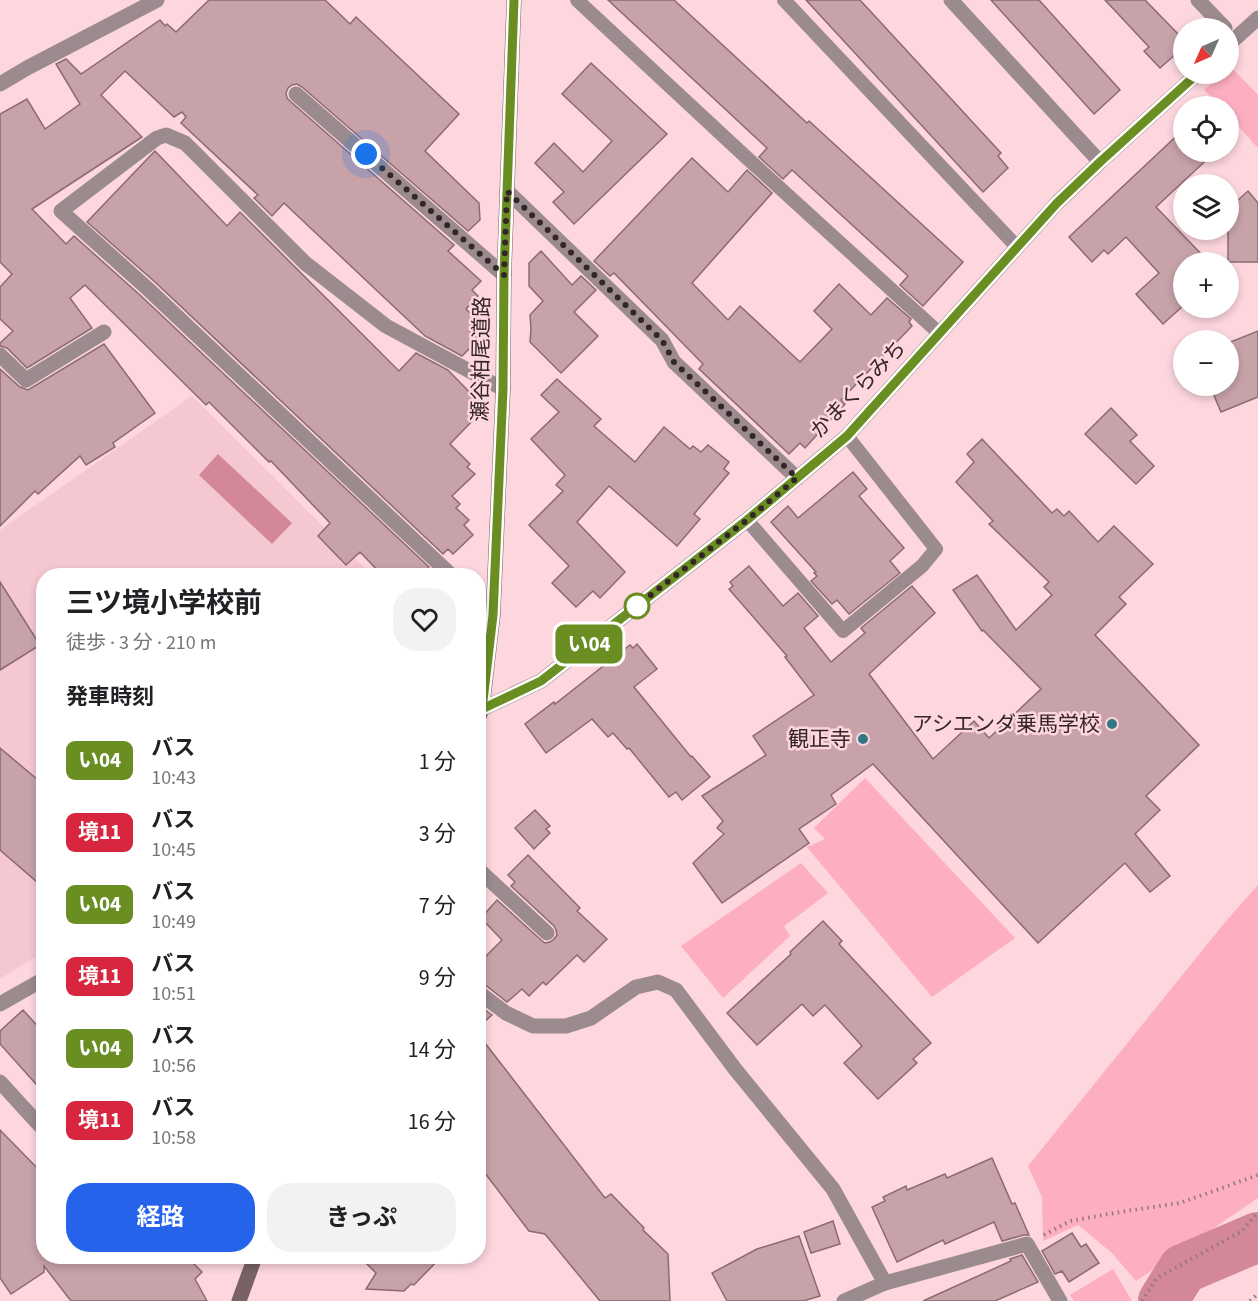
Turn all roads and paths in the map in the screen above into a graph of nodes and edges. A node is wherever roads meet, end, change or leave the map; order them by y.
1 (513, 0) edge
2 (577, 0) edge
3 (784, 0) edge
4 (951, 0) edge
5 (1198, 0) edge
6 (154, 1) edge
7 (1214, 18) edge
8 (1258, 18) edge
9 (1239, 30) edge
10 (0, 84) edge
11 (1186, 84) edge
12 (296, 94) dead end
13 (1100, 162) junction
14 (507, 191) junction
15 (1017, 247) junction
16 (504, 275) junction
17 (104, 333) dead end
18 (939, 333) junction
19 (0, 355) edge
20 (503, 389) junction
21 (847, 436) junction
22 (797, 478) junction
23 (747, 520) junction
24 (444, 568) edge
25 (486, 608) edge
26 (493, 615) junction
27 (486, 668) edge
28 (486, 710) edge
29 (486, 876) edge
30 (547, 933) dead end
31 (36, 984) edge
32 (486, 998) edge
33 (0, 1004) edge
34 (0, 1082) edge
35 (36, 1121) edge
36 (1258, 1175) edge
37 (1258, 1212) edge
38 (1027, 1244) junction
39 (252, 1264) edge
40 (885, 1283) junction
41 (1258, 1294) edge
42 (238, 1301) edge
43 (844, 1301) edge
44 (1060, 1301) edge
45 (1142, 1301) edge
46 (1250, 1301) edge

1 - 14 main road, 瀬谷柏尾道路
2 - 18 lane
3 - 15 lane
4 - 13 street
5 - 7 street
6 - 10 street
8 - 9 street
11 - 13 street, かまくらみち
12 - 16 street
13 - 15 street, かまくらみち
14 - 16 main road, 瀬谷柏尾道路
14 - 22 street
15 - 18 street, かまくらみち
16 - 20 main road, 瀬谷柏尾道路
17 - 19 street
18 - 21 street, かまくらみち
20 - 24 street
20 - 26 main road, 瀬谷柏尾道路
21 - 22 street, かまくらみち
21 - 23 lane
22 - 23 street, かまくらみち
23 - 28 street, かまくらみち
25 - 26 street
26 - 27 main road, 瀬谷柏尾道路
29 - 30 street
31 - 33 street
32 - 40 street
34 - 35 street
36 - 38 path
37 - 45 path
38 - 40 street
38 - 44 street
39 - 42 main road
40 - 43 street
41 - 46 path

